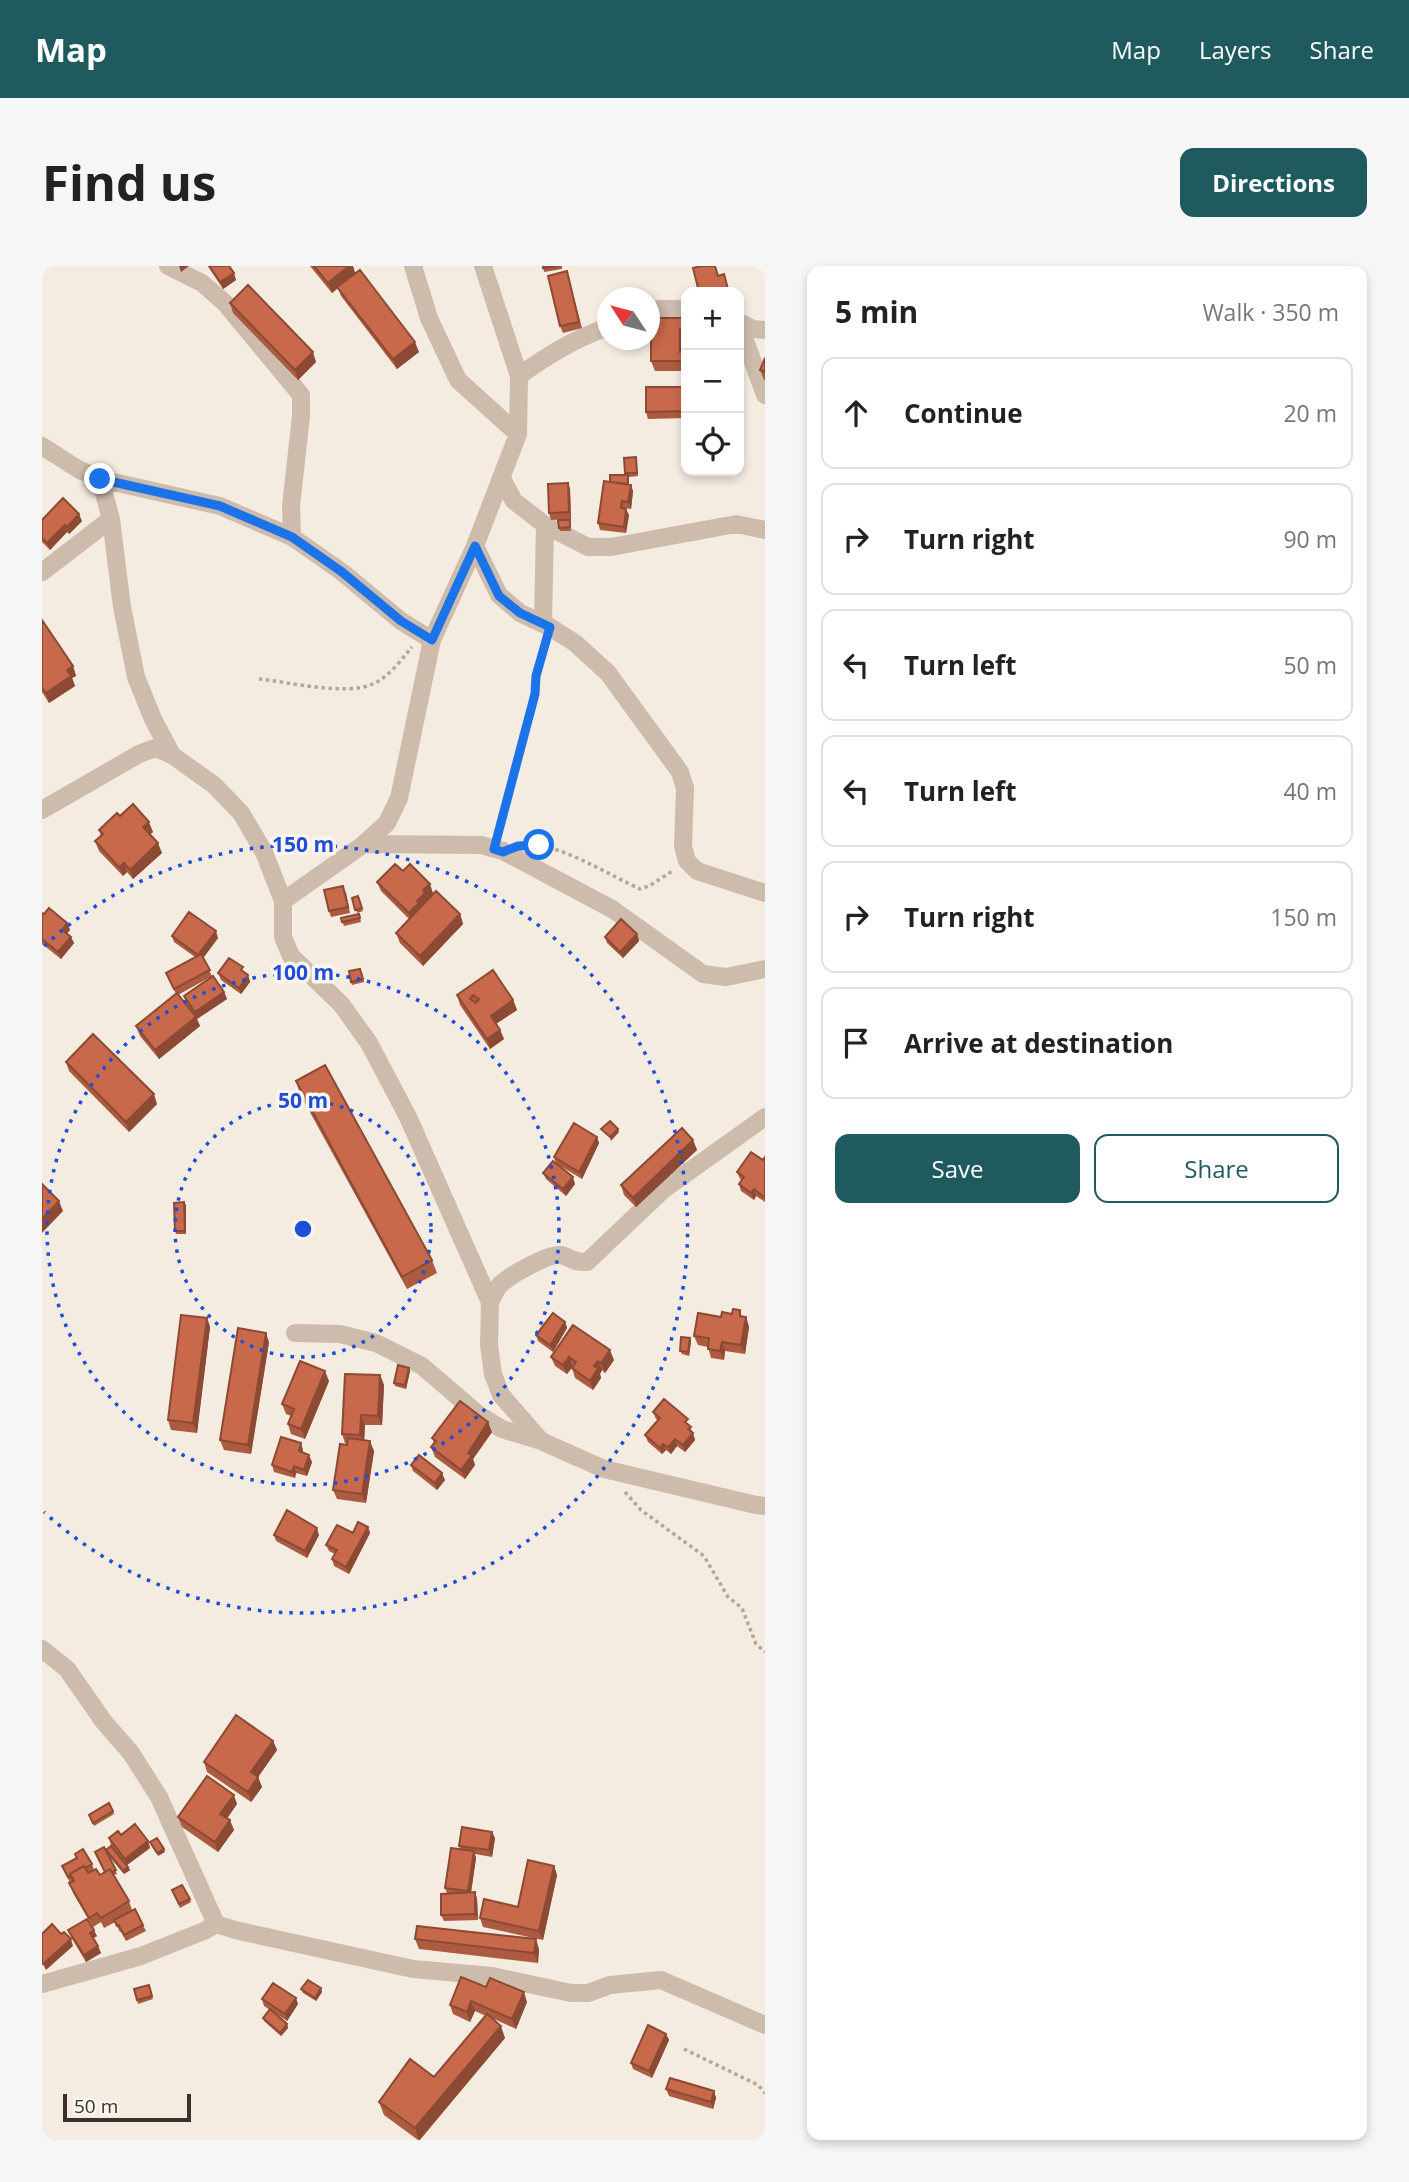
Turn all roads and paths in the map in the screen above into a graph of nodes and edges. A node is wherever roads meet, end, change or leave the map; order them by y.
1 (168, 266) edge
2 (413, 266) edge
3 (483, 266) edge
4 (660, 309) edge
5 (681, 309) edge
6 (744, 325) edge
7 (765, 330) edge
8 (597, 331) edge
9 (744, 337) edge
10 (519, 376) junction
11 (765, 395) edge
12 (518, 434) junction
13 (42, 446) edge
14 (501, 477) junction
15 (100, 479) junction
16 (111, 519) junction
17 (545, 525) junction
18 (765, 530) edge
19 (292, 537) junction
20 (475, 546) junction
21 (42, 572) edge
22 (547, 625) junction
23 (427, 637) junction
24 (259, 679) dead end
25 (173, 755) junction
26 (42, 810) edge
27 (364, 844) junction
28 (499, 850) junction
29 (687, 861) junction
30 (765, 893) edge
31 (282, 901) junction
32 (765, 969) edge
33 (765, 1117) edge
34 (490, 1302) junction
35 (295, 1333) dead end
36 (541, 1441) junction
37 (622, 1489) dead end
38 (765, 1506) edge
39 (42, 1650) edge
40 (765, 1652) edge
41 (216, 1924) junction
42 (42, 1984) edge
43 (765, 2025) edge
44 (684, 2049) dead end
45 (765, 2092) edge

1 - 19 street
2 - 12 street
3 - 10 street
4 - 5 street
6 - 7 street
8 - 10 street
9 - 11 street
10 - 12 street
12 - 14 street
13 - 15 street
14 - 17 street
14 - 20 street
15 - 16 street
15 - 19 street
16 - 21 street
16 - 25 street
17 - 18 street
17 - 22 street
19 - 23 street
20 - 22 street
20 - 23 street
22 - 28 path
22 - 29 street
23 - 24 path
23 - 27 street
25 - 26 street
25 - 31 street
27 - 28 street
27 - 31 street
28 - 29 path
28 - 32 street
29 - 30 street
31 - 34 street
33 - 34 street
34 - 36 street
35 - 36 street
36 - 38 street
37 - 40 path
39 - 41 street
41 - 42 street
41 - 43 street
44 - 45 path

